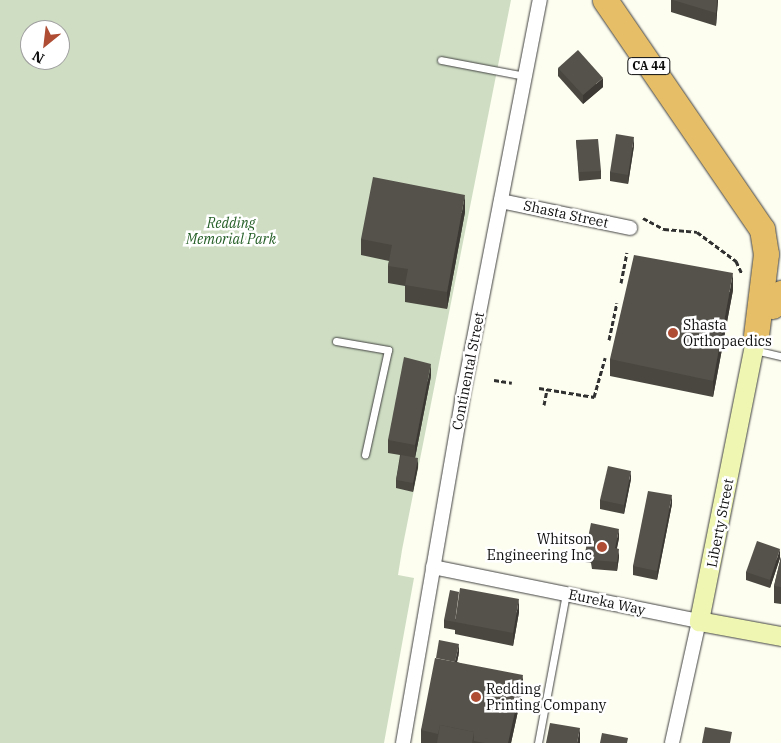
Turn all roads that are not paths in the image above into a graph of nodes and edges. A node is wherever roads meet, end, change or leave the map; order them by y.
1 (540, 0) edge
2 (608, 4) edge
3 (441, 60) dead end
4 (525, 76) junction
5 (501, 201) junction
6 (754, 213) junction
7 (630, 228) dead end
8 (781, 236) edge
9 (778, 302) edge
10 (336, 341) dead end
11 (754, 342) junction
12 (781, 356) edge
13 (365, 455) dead end
14 (433, 567) junction
15 (566, 593) junction
16 (700, 621) junction
17 (781, 636) edge
18 (403, 743) edge
19 (538, 743) edge
20 (672, 743) edge

1 - 4 street, Continental Street
2 - 6 highway, CA 44
3 - 4 lane
4 - 5 street, Continental Street
5 - 7 street, Shasta Street
5 - 14 street, Continental Street
6 - 8 highway, CA 44
6 - 11 highway
9 - 11 street, Liberty Street
10 - 13 lane
11 - 12 lane
11 - 16 street, Liberty Street
14 - 15 street, Eureka Way
14 - 18 street, Continental Street
15 - 16 street, Eureka Way
15 - 19 lane
16 - 17 street, Eureka Way
16 - 20 street, Liberty Street

